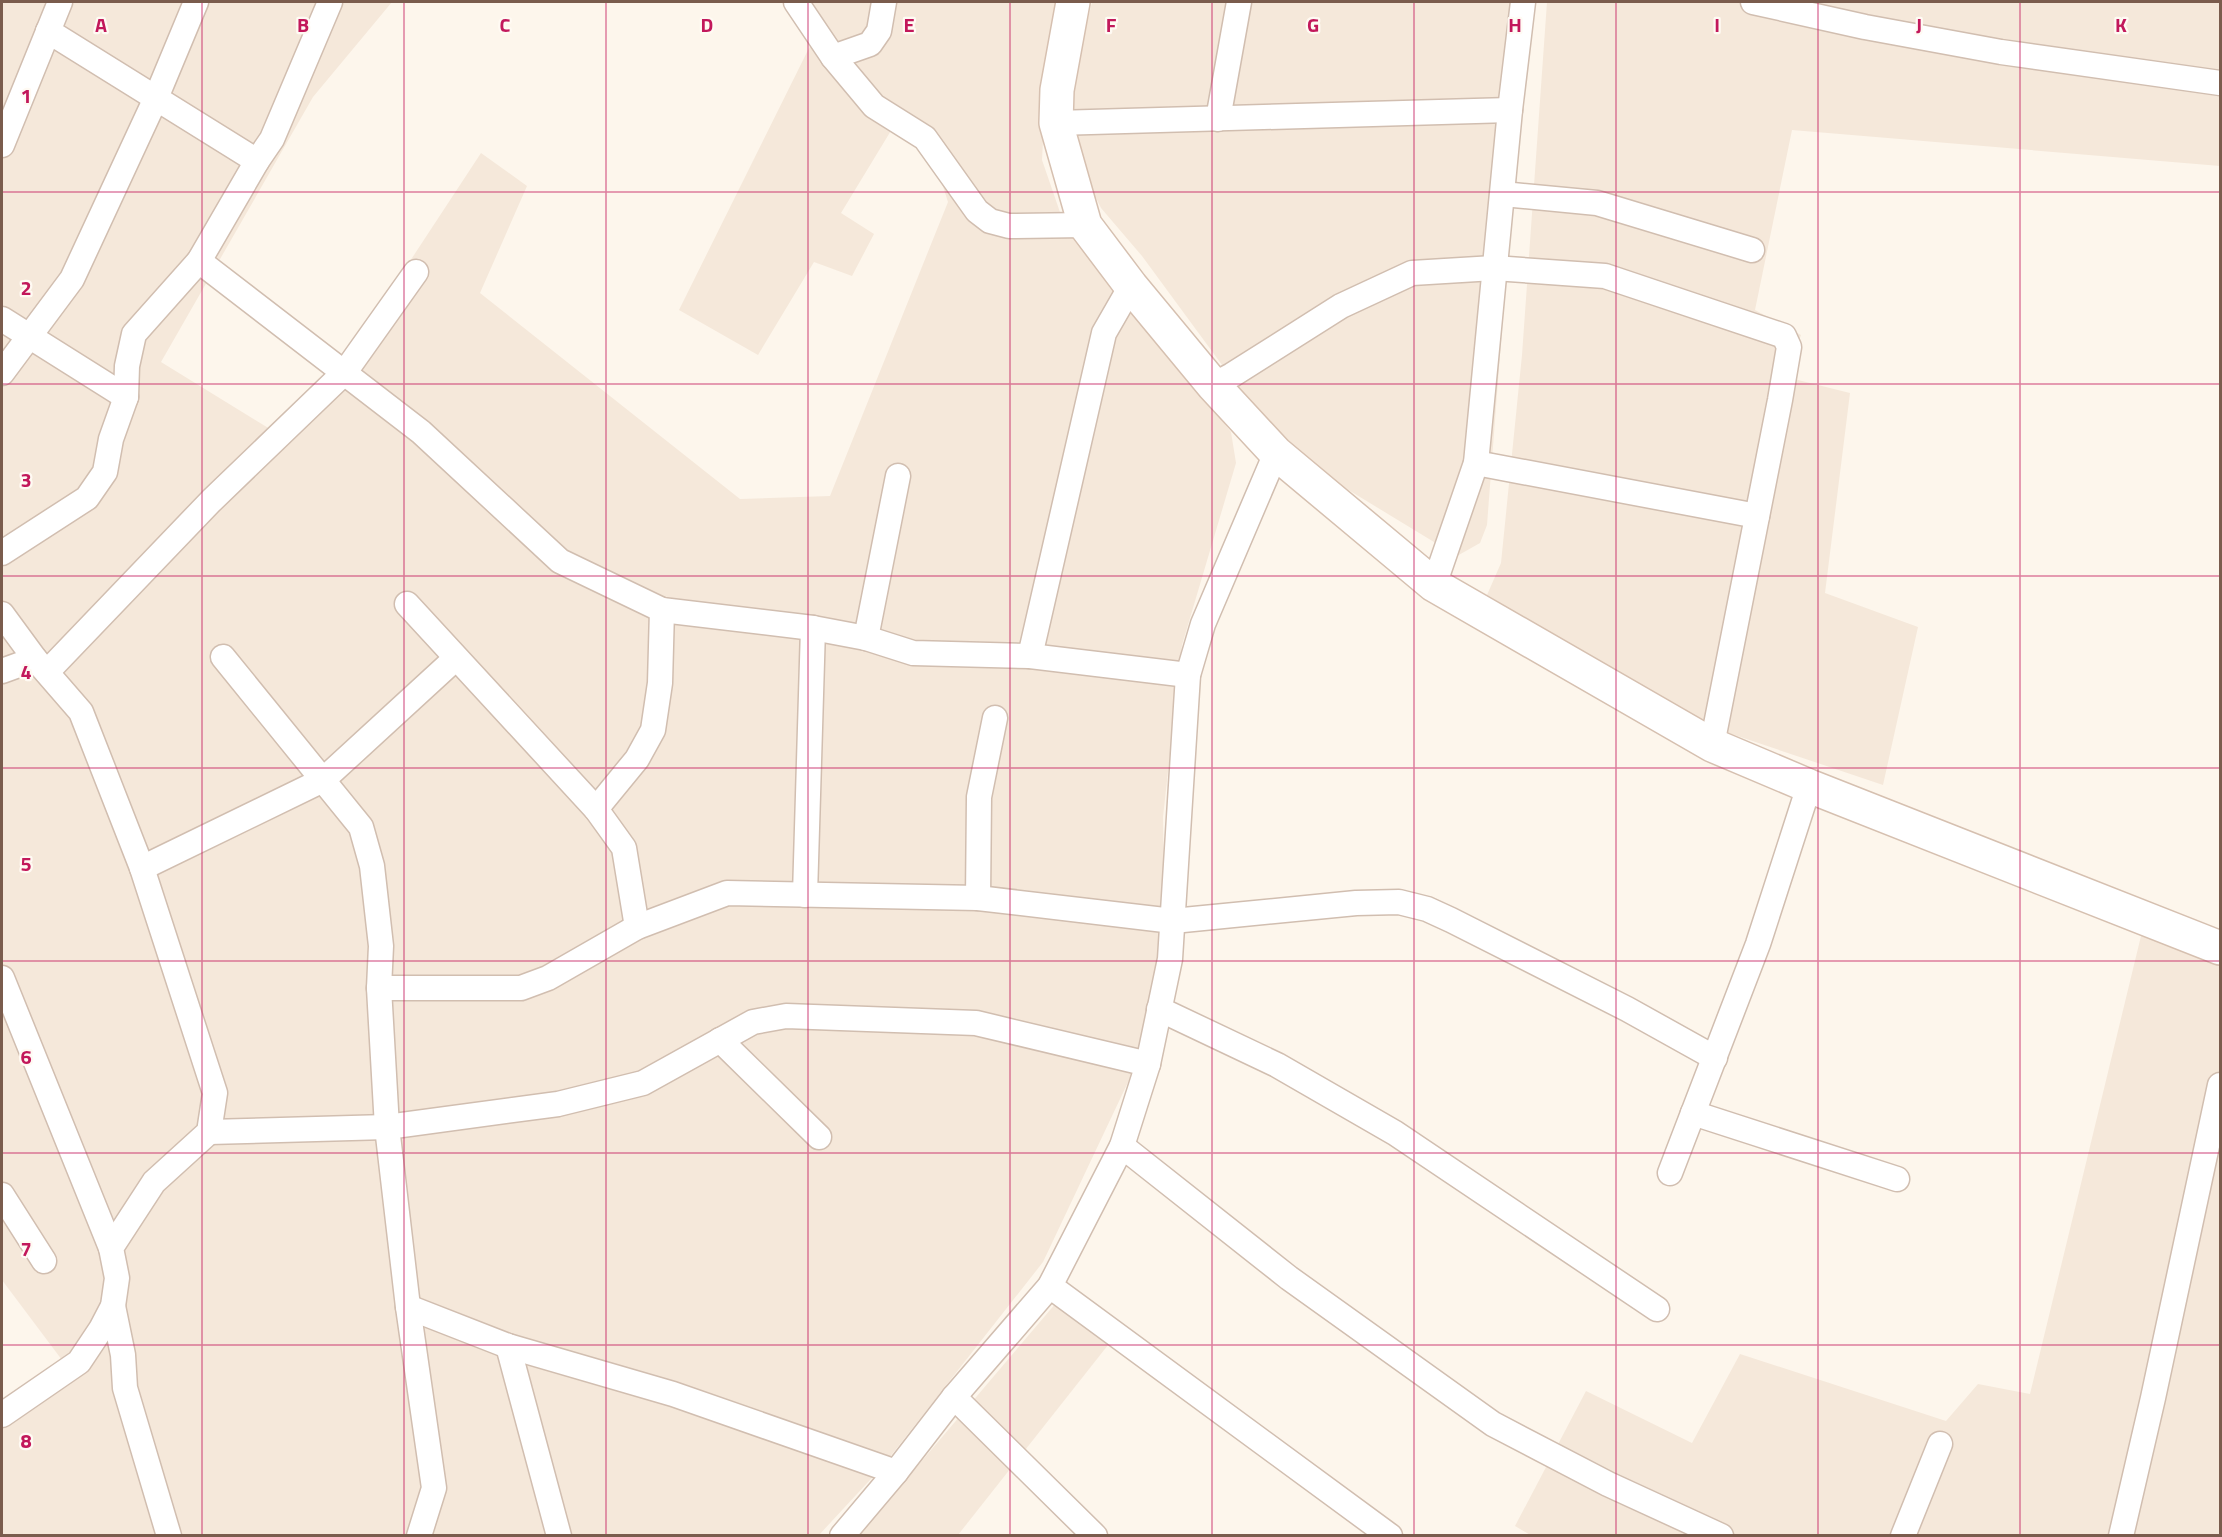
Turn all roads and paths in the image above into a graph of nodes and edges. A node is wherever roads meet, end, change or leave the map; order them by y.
1 (60, 2) edge
2 (196, 2) edge
3 (330, 2) edge
4 (795, 2) edge
5 (884, 2) edge
6 (1073, 2) edge
7 (1239, 2) edge
8 (1523, 2) edge
9 (1753, 2) edge
10 (48, 31) junction
11 (832, 57) junction
12 (2220, 83) edge
13 (156, 98) junction
14 (1510, 110) junction
15 (1218, 119) junction
16 (1056, 123) junction
17 (2, 145) edge
18 (257, 161) junction
19 (1503, 194) junction
20 (1085, 225) junction
21 (1752, 250) dead end
22 (199, 261) junction
23 (1494, 268) junction
24 (416, 272) dead end
25 (1131, 286) junction
26 (2, 319) edge
27 (28, 336) junction
28 (345, 372) junction
29 (2, 373) edge
30 (1213, 385) junction
31 (126, 397) junction
32 (1276, 453) junction
33 (1476, 463) junction
34 (898, 476) dead end
35 (1757, 516) junction
36 (2, 553) edge
37 (1434, 585) junction
38 (407, 604) dead end
39 (662, 610) junction
40 (2, 614) edge
41 (813, 628) junction
42 (866, 638) junction
43 (1030, 656) junction
44 (223, 657) dead end
45 (456, 658) junction
46 (41, 666) junction
47 (2, 671) edge
48 (1188, 675) junction
49 (995, 718) dead end
50 (1713, 745) junction
51 (323, 780) junction
52 (1809, 786) junction
53 (596, 809) junction
54 (142, 868) junction
55 (805, 895) junction
56 (978, 898) junction
57 (1173, 921) junction
58 (638, 927) junction
59 (2220, 948) edge
60 (2, 978) edge
61 (379, 988) junction
62 (1159, 1009) junction
63 (720, 1040) junction
64 (1715, 1058) junction
65 (1148, 1064) junction
66 (2220, 1085) edge
67 (1693, 1113) junction
68 (387, 1127) junction
69 (209, 1132) junction
70 (819, 1137) dead end
71 (1122, 1146) junction
72 (1670, 1173) dead end
73 (1897, 1179) dead end
74 (2, 1195) edge
75 (111, 1248) junction
76 (44, 1261) dead end
77 (1050, 1286) junction
78 (113, 1306) junction
79 (408, 1307) junction
80 (1657, 1309) dead end
81 (508, 1346) junction
82 (954, 1397) junction
83 (2, 1414) edge
84 (1940, 1444) dead end
85 (896, 1472) junction
86 (169, 1536) edge
87 (419, 1536) edge
88 (559, 1536) edge
89 (842, 1536) edge
90 (1095, 1536) edge
91 (1390, 1536) edge
92 (1721, 1536) edge
93 (1903, 1536) edge
94 (2121, 1536) edge

1 - 10 street
2 - 13 street
3 - 18 street
4 - 11 street
5 - 11 street
6 - 16 street
7 - 15 street
8 - 14 street
9 - 12 street
10 - 13 street
10 - 17 street
11 - 20 street
13 - 18 street
13 - 27 street
14 - 15 street
14 - 19 street
15 - 16 street
16 - 20 street
18 - 22 street
19 - 21 street
19 - 23 street
20 - 25 street
22 - 28 street
22 - 31 street
23 - 30 street
23 - 33 street
23 - 35 street
24 - 28 street
25 - 30 street
25 - 43 street
26 - 27 street
27 - 29 street
27 - 31 street
28 - 39 street
28 - 46 street
30 - 32 street
31 - 36 street
32 - 37 street
32 - 48 street
33 - 35 street
33 - 37 street
34 - 42 street
35 - 50 street
37 - 50 street
38 - 45 street
39 - 41 street
39 - 53 street
40 - 46 street
41 - 42 street
41 - 55 street
42 - 43 street
43 - 48 street
44 - 51 street
45 - 51 street
45 - 53 street
46 - 47 street
46 - 54 street
48 - 57 street
49 - 56 street
50 - 52 street
51 - 54 street
51 - 61 street
52 - 59 street
52 - 64 street
53 - 58 street
54 - 69 street
55 - 56 street
55 - 58 street
56 - 57 street
57 - 62 street
57 - 64 street
58 - 61 street
60 - 75 street
61 - 68 street
62 - 65 street
62 - 80 street
63 - 65 street
63 - 68 street
63 - 70 street
64 - 67 street
65 - 71 street
66 - 94 street
67 - 72 street
67 - 73 street
68 - 69 street
68 - 79 street
69 - 75 street
71 - 77 street
71 - 92 street
74 - 76 street
75 - 78 street
77 - 82 street
77 - 91 street
78 - 83 street
78 - 86 street
79 - 81 street
79 - 87 street
81 - 85 street
81 - 88 street
82 - 85 street
82 - 90 street
84 - 93 street
85 - 89 street

